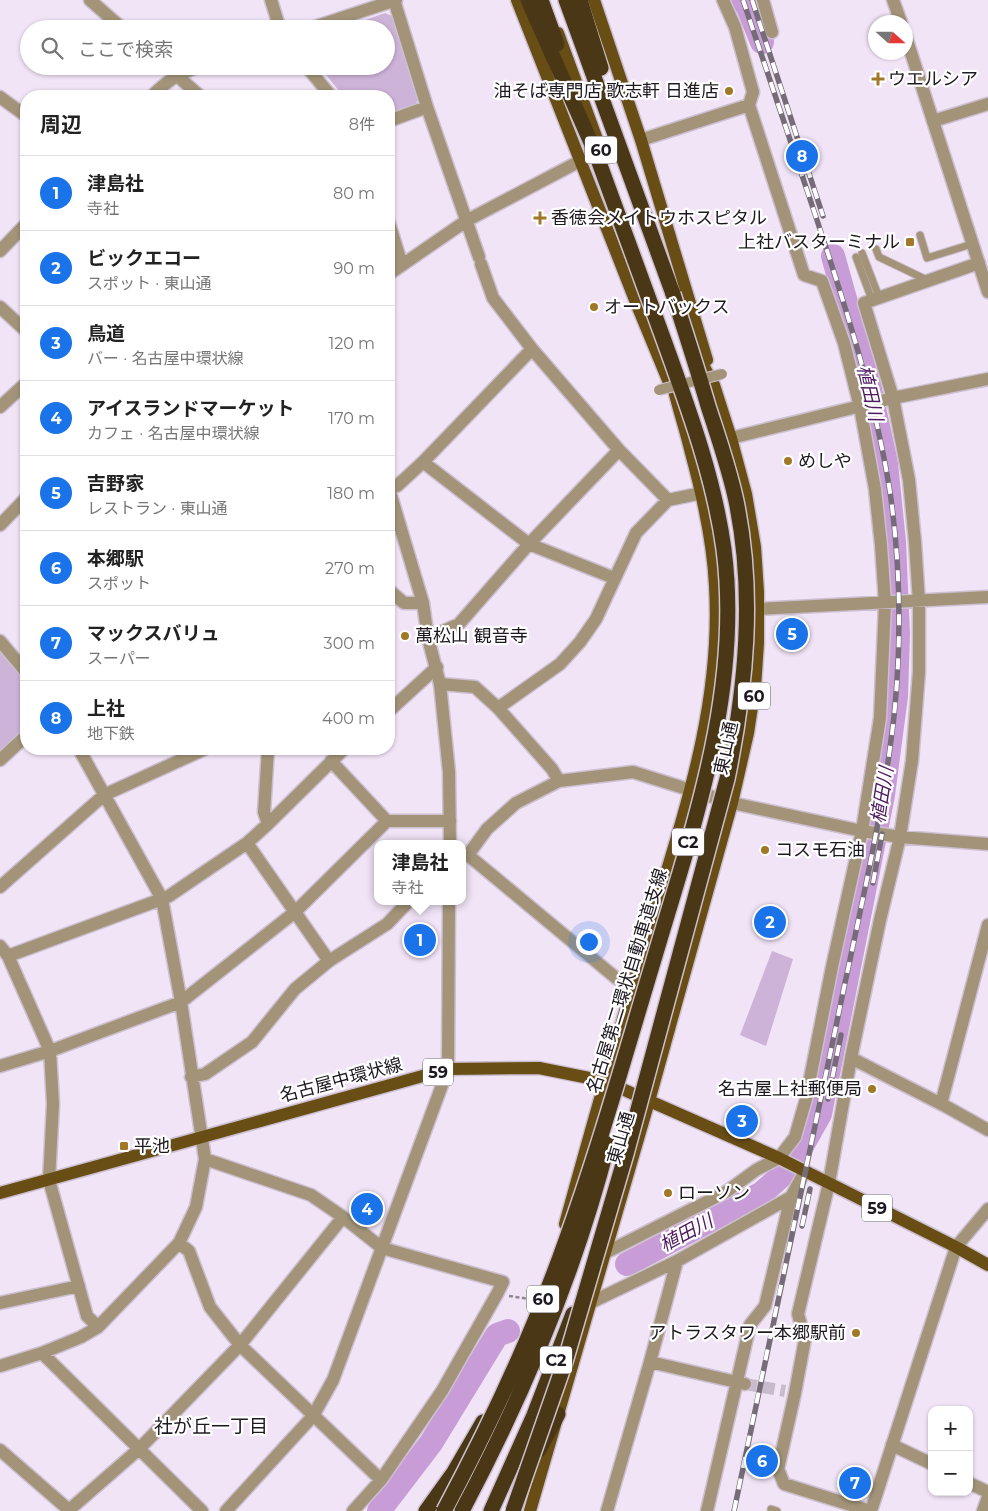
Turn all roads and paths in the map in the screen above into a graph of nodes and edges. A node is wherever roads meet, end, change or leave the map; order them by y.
1 (90, 0) edge
2 (271, 0) edge
3 (394, 0) edge
4 (517, 0) edge
5 (528, 0) edge
6 (542, 0) edge
7 (546, 0) edge
8 (562, 0) edge
9 (566, 0) edge
10 (580, 0) edge
11 (594, 0) edge
12 (723, 0) edge
13 (763, 0) edge
14 (893, 0) edge
15 (898, 15) edge
16 (113, 20) edge
17 (277, 20) edge
18 (335, 20) edge
19 (772, 32) dead end
20 (913, 59) edge
21 (176, 75) joint
22 (313, 75) edge
23 (158, 90) edge
24 (193, 90) edge
25 (325, 90) edge
26 (0, 97) edge
27 (988, 104) edge
28 (749, 105) junction
29 (427, 107) junction
30 (20, 112) edge
31 (395, 119) edge
32 (933, 121) junction
33 (641, 140) junction
34 (596, 154) junction
35 (580, 161) junction
36 (466, 221) junction
37 (20, 230) edge
38 (920, 236) dead end
39 (395, 242) edge
40 (972, 244) junction
41 (876, 249) dead end
42 (0, 251) edge
43 (859, 255) dead end
44 (978, 263) junction
45 (402, 265) junction
46 (395, 270) edge
47 (927, 281) junction
48 (988, 292) edge
49 (665, 296) junction
50 (875, 299) junction
51 (0, 306) edge
52 (20, 325) edge
53 (532, 349) junction
54 (722, 374) dead end
55 (988, 379) edge
56 (714, 385) junction
57 (20, 389) edge
58 (659, 390) dead end
59 (676, 399) junction
60 (888, 400) junction
61 (864, 406) junction
62 (0, 408) edge
63 (732, 438) junction
64 (620, 450) junction
65 (423, 462) junction
66 (395, 486) edge
67 (702, 493) junction
68 (668, 500) junction
69 (20, 504) edge
70 (395, 508) edge
71 (0, 525) edge
72 (529, 544) junction
73 (614, 578) junction
74 (395, 595) edge
75 (988, 598) edge
76 (913, 602) junction
77 (423, 603) junction
78 (888, 603) junction
79 (759, 609) junction
80 (428, 638) junction
81 (0, 641) edge
82 (20, 665) edge
83 (437, 667) junction
84 (440, 684) junction
85 (395, 706) edge
86 (498, 708) junction
87 (20, 742) edge
88 (81, 755) edge
89 (179, 755) edge
90 (268, 755) edge
91 (337, 755) edge
92 (0, 760) edge
93 (331, 760) junction
94 (559, 781) junction
95 (691, 790) junction
96 (104, 796) junction
97 (732, 803) junction
98 (387, 821) junction
99 (450, 821) junction
100 (268, 824) junction
101 (866, 832) junction
102 (900, 837) junction
103 (450, 840) edge
104 (247, 843) junction
105 (988, 844) edge
106 (466, 854) edge
107 (466, 856) edge
108 (0, 887) edge
109 (162, 900) junction
110 (405, 905) edge
111 (449, 905) edge
112 (295, 912) junction
113 (988, 925) edge
114 (4, 951) edge
115 (329, 961) junction
116 (648, 978) junction
117 (633, 985) junction
118 (181, 1002) junction
119 (50, 1051) junction
120 (852, 1058) junction
121 (0, 1066) edge
122 (448, 1069) junction
123 (191, 1077) junction
124 (604, 1081) junction
125 (649, 1101) junction
126 (942, 1104) junction
127 (988, 1130) edge
128 (202, 1136) junction
129 (205, 1159) junction
130 (783, 1160) junction
131 (802, 1170) junction
132 (49, 1180) junction
133 (829, 1183) junction
134 (0, 1193) edge
135 (791, 1197) junction
136 (610, 1204) junction
137 (988, 1209) edge
138 (342, 1217) junction
139 (179, 1243) junction
140 (956, 1247) junction
141 (382, 1248) junction
142 (605, 1253) junction
143 (677, 1260) junction
144 (988, 1265) edge
145 (79, 1286) junction
146 (497, 1294) junction
147 (542, 1301) junction
148 (592, 1302) junction
149 (0, 1303) edge
150 (98, 1327) junction
151 (533, 1332) junction
152 (240, 1345) junction
153 (42, 1353) junction
154 (650, 1362) junction
155 (0, 1366) edge
156 (741, 1383) junction
157 (558, 1414) junction
158 (312, 1416) junction
159 (892, 1445) junction
160 (139, 1449) junction
161 (0, 1450) edge
162 (928, 1462) edge
163 (381, 1480) junction
164 (973, 1484) edge
165 (988, 1492) edge
166 (988, 1497) edge
167 (69, 1511) edge
168 (202, 1511) edge
169 (226, 1511) edge
170 (353, 1511) edge
171 (426, 1511) edge
172 (444, 1511) edge
173 (463, 1511) edge
174 (491, 1511) edge
175 (508, 1511) edge
176 (513, 1511) edge
177 (530, 1511) edge
178 (607, 1511) edge
179 (707, 1511) edge
180 (771, 1511) edge
181 (777, 1511) edge
182 (871, 1511) edge
183 (984, 1511) edge

1 - 16 street
2 - 17 street
3 - 18 street
3 - 29 street
4 - 35 main road, 60
5 - 34 highway, C2
6 - 34 highway
7 - 49 main road, 東山通 / 60
8 - 49 main road, 東山通 / 60
9 - 49 highway
10 - 49 highway
11 - 33 main road, 60
12 - 28 street
13 - 19 street
14 - 15 street
20 - 32 street
21 - 23 street
21 - 24 street
22 - 25 street
26 - 30 street
27 - 32 street
28 - 33 street
28 - 61 street
29 - 31 street
29 - 36 street
32 - 40 street
33 - 56 main road, 60
34 - 116 highway, 名古屋第二環状自動車道支線 / C2, bridge
35 - 36 street
35 - 59 main road, 60
36 - 45 street
36 - 53 street
37 - 42 street
38 - 40 lane
39 - 45 street
40 - 44 street
41 - 47 lane
43 - 50 lane
44 - 47 street
44 - 48 street
45 - 46 street
47 - 50 street
49 - 56 main road, 東山通 / 60
49 - 59 main road, 東山通 / 60
49 - 136 highway, C2, bridge
50 - 60 street
51 - 52 street
53 - 64 street
53 - 65 street
54 - 58 street, bridge
55 - 60 street
56 - 63 main road, 東山通 / 60
57 - 62 street
59 - 67 main road, 東山通 / 60
60 - 61 street
60 - 76 street
61 - 63 street
61 - 78 street
63 - 79 main road, 東山通 / 60
64 - 68 street
64 - 72 street
65 - 66 street
65 - 72 street
67 - 68 street
67 - 95 main road, 東山通 / 60
68 - 73 street
69 - 71 street
70 - 77 street
72 - 73 street
72 - 80 street
73 - 86 street
74 - 77 street
75 - 76 street
76 - 78 street
76 - 102 street
77 - 80 street
78 - 79 street
78 - 101 street
79 - 97 main road, 東山通 / 60
80 - 83 street
81 - 82 street
83 - 84 street
83 - 85 street
84 - 86 street
84 - 99 street
86 - 94 street
87 - 92 street
88 - 96 street
89 - 96 street
90 - 100 street
91 - 93 street
93 - 98 street
93 - 100 street
94 - 95 street
94 - 106 street
95 - 97 street
95 - 117 main road, 東山通 / 60
96 - 108 street
96 - 109 street
97 - 101 street
97 - 125 main road, 東山通 / 60
98 - 99 street
98 - 112 street
99 - 103 street
100 - 104 street
101 - 102 street
101 - 130 street
102 - 105 street
102 - 120 street
104 - 109 street
104 - 112 street
107 - 117 street
109 - 114 street
109 - 118 street
110 - 115 street
111 - 122 street
112 - 115 street
112 - 118 street
113 - 126 street
114 - 119 street
115 - 123 street
116 - 172 highway, 名古屋第二環状自動車道支線 / C2, bridge
116 - 173 highway, bridge
117 - 124 main road, 東山通 / 60
118 - 119 street
118 - 123 street
119 - 121 street
119 - 132 street
120 - 126 street
120 - 133 street
122 - 124 main road, 名古屋中環状線 / 59
122 - 128 main road, 名古屋中環状線 / 59
122 - 141 street
123 - 128 street
124 - 125 main road, 名古屋中環状線 / 59
124 - 147 main road, 東山通 / 60
125 - 130 main road, 名古屋中環状線 / 59
125 - 142 main road, 東山通 / 60
126 - 127 street
128 - 129 street
128 - 132 main road, 名古屋中環状線 / 59
129 - 138 street
129 - 139 street
130 - 131 main road, 名古屋中環状線 / 59
130 - 142 street
131 - 133 main road, 名古屋中環状線 / 59
131 - 135 street
132 - 134 main road, 名古屋中環状線 / 59
132 - 145 street
133 - 140 main road, 名古屋中環状線 / 59
133 - 182 street
135 - 143 street
135 - 156 street
136 - 174 highway, C2, bridge
136 - 176 highway, bridge
137 - 140 street
138 - 141 street
138 - 152 street
139 - 150 street
139 - 152 street
140 - 144 main road, 名古屋中環状線 / 59
140 - 159 street
141 - 146 street
141 - 158 street
142 - 148 main road, 東山通 / 60
143 - 148 street
143 - 154 street
145 - 149 street
145 - 150 street
146 - 147 path
146 - 163 street
147 - 151 main road, 東山通 / 60
148 - 157 main road, 東山通 / 60
150 - 153 street
151 - 171 highway
151 - 173 main road, 東山通 / 60
152 - 158 street
152 - 160 street
153 - 155 street
153 - 160 street
154 - 156 street
154 - 178 street
156 - 179 street
157 - 175 highway
157 - 177 main road, 東山通 / 60
158 - 163 street
158 - 169 street
159 - 162 street
159 - 182 street
160 - 167 street
160 - 168 street
161 - 167 street
163 - 170 street
164 - 165 street
166 - 183 street
180 - 181 lane

